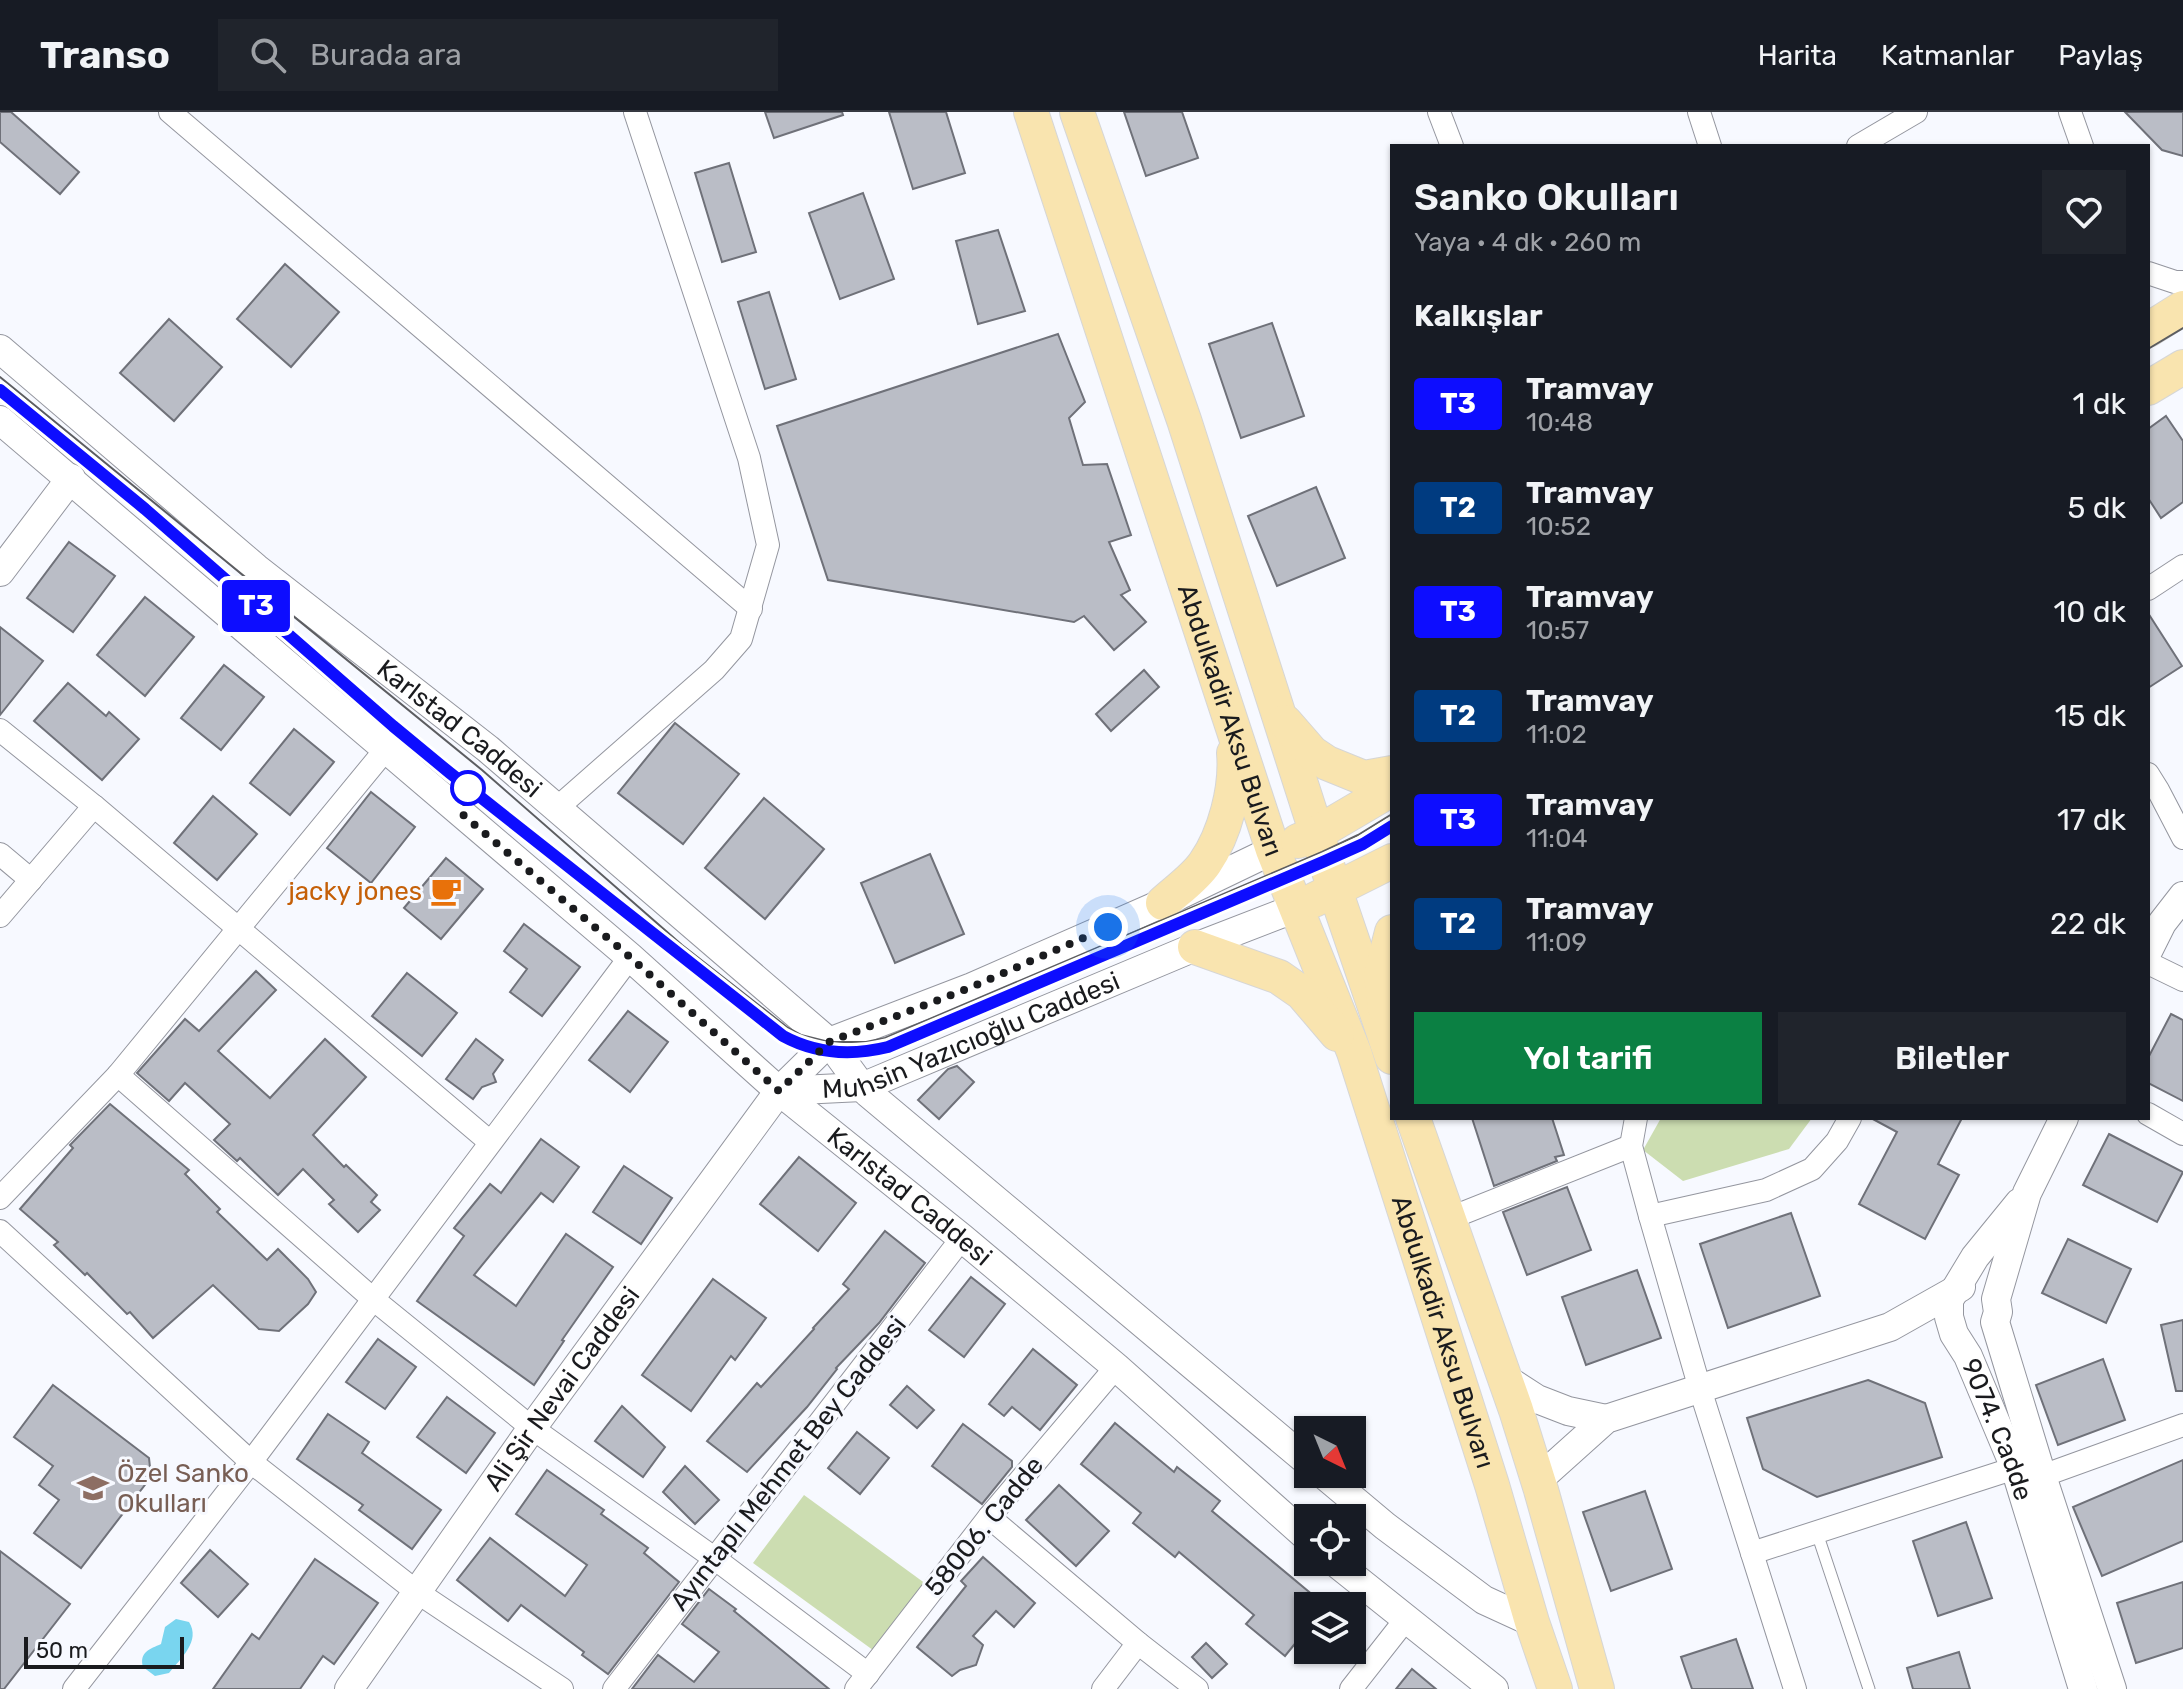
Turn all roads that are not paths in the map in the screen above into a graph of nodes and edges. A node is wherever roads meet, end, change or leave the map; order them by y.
1 (635, 112) edge
2 (1031, 112) edge
3 (1077, 112) edge
4 (1439, 112) edge
5 (1699, 112) edge
6 (1916, 112) edge
7 (2070, 112) edge
8 (173, 113) edge
9 (1451, 144) edge
10 (1709, 144) edge
11 (1861, 144) edge
12 (2081, 144) edge
13 (2150, 274) edge
14 (2183, 282) edge
15 (2183, 308) edge
16 (2150, 329) edge
17 (0, 349) edge
18 (2183, 367) edge
19 (2150, 387) edge
20 (0, 420) edge
21 (71, 478) junction
22 (2183, 566) edge
23 (0, 572) edge
24 (2150, 588) edge
25 (751, 609) junction
26 (1278, 714) junction
27 (1232, 721) junction
28 (0, 730) edge
29 (386, 749) junction
30 (1390, 773) edge
31 (2150, 778) edge
32 (1390, 790) edge
33 (94, 806) junction
34 (557, 808) junction
35 (1317, 833) junction
36 (2183, 838) edge
37 (1273, 850) junction
38 (0, 854) edge
39 (1390, 862) edge
40 (31, 880) junction
41 (1335, 890) junction
42 (2183, 896) edge
43 (1163, 903) junction
44 (1296, 908) junction
45 (0, 916) edge
46 (238, 928) junction
47 (1390, 940) edge
48 (1195, 947) junction
49 (2150, 947) edge
50 (630, 957) junction
51 (2150, 964) edge
52 (2183, 980) edge
53 (829, 1042) junction
54 (1390, 1046) edge
55 (1390, 1051) edge
56 (1354, 1052) junction
57 (118, 1075) junction
58 (862, 1087) junction
59 (779, 1091) junction
60 (2150, 1115) edge
61 (1414, 1120) edge
62 (1636, 1120) edge
63 (1849, 1120) edge
64 (2063, 1120) edge
65 (2183, 1134) edge
66 (490, 1142) junction
67 (1631, 1146) junction
68 (2027, 1193) junction
69 (0, 1198) edge
70 (1650, 1216) junction
71 (1448, 1219) junction
72 (0, 1231) edge
73 (962, 1238) junction
74 (1956, 1289) junction
75 (373, 1299) junction
76 (1996, 1311) junction
77 (1890, 1327) junction
78 (1954, 1334) junction
79 (1116, 1367) junction
80 (1503, 1377) junction
81 (1700, 1389) junction
82 (1606, 1419) junction
83 (2183, 1425) edge
84 (532, 1428) junction
85 (1294, 1450) edge
86 (251, 1462) junction
87 (2015, 1468) junction
88 (2042, 1476) junction
89 (1538, 1480) junction
90 (1340, 1488) edge
91 (989, 1517) junction
92 (1294, 1526) edge
93 (1817, 1533) junction
94 (1752, 1553) junction
95 (714, 1558) junction
96 (1352, 1576) edge
97 (417, 1592) junction
98 (1406, 1619) junction
99 (1532, 1622) junction
100 (1138, 1643) junction
101 (862, 1681) edge
102 (74, 1689) edge
103 (349, 1689) edge
104 (562, 1689) edge
105 (614, 1689) edge
106 (1103, 1689) edge
107 (1197, 1689) edge
108 (1351, 1689) edge
109 (1494, 1689) edge
110 (1555, 1689) edge
111 (1597, 1689) edge
112 (1795, 1689) edge
113 (1869, 1689) edge
114 (2083, 1689) edge
115 (2112, 1689) edge

1 - 25 street
2 - 27 main road, Abdulkadir Aksu Bulvarı
3 - 26 main road, Abdulkadir Aksu Bulvarı
4 - 9 street
5 - 10 street
6 - 11 street
7 - 12 street
8 - 25 street
13 - 14 street
15 - 16 main road
17 - 34 street, Karlstad Caddesi
18 - 19 main road
20 - 21 street, Karlstad Caddesi
21 - 23 street
21 - 29 street, Karlstad Caddesi
22 - 24 street
25 - 34 street
26 - 30 main road
26 - 35 main road, Abdulkadir Aksu Bulvarı
27 - 37 main road, Abdulkadir Aksu Bulvarı
27 - 43 main road
28 - 33 street
29 - 46 street
29 - 50 street, Karlstad Caddesi
31 - 36 street
32 - 35 main road, Muhsin Yazıcıoğlu Caddesi
33 - 40 street
33 - 46 street
34 - 53 street, Karlstad Caddesi
35 - 37 main road, Muhsin Yazıcıoğlu Caddesi
35 - 41 main road, Abdulkadir Aksu Bulvarı
37 - 43 street, Muhsin Yazıcıoğlu Caddesi
37 - 44 main road, Abdulkadir Aksu Bulvarı
38 - 40 street
39 - 41 main road, Muhsin Yazıcıoğlu Caddesi
40 - 45 street
41 - 44 main road, Muhsin Yazıcıoğlu Caddesi
41 - 55 main road, Abdulkadir Aksu Bulvarı
42 - 49 street
43 - 53 street, Muhsin Yazıcıoğlu Caddesi
44 - 48 street, Muhsin Yazıcıoğlu Caddesi
44 - 56 main road, Abdulkadir Aksu Bulvarı
46 - 57 street
46 - 66 street
47 - 54 main road
48 - 56 main road
48 - 58 street, Muhsin Yazıcıoğlu Caddesi
50 - 59 street, Karlstad Caddesi
50 - 66 street
51 - 52 street
53 - 58 street, Karlstad Caddesi
53 - 59 street, Muhsin Yazıcıoğlu Caddesi
56 - 99 main road, Abdulkadir Aksu Bulvarı
57 - 69 street
57 - 75 street
58 - 59 street, Muhsin Yazıcıoğlu Caddesi
58 - 85 street, Karlstad Caddesi
59 - 73 street, Karlstad Caddesi
59 - 84 street, Ali Şir Nevai Caddesi
60 - 65 street
61 - 71 main road, Abdulkadir Aksu Bulvarı
62 - 67 street
63 - 70 street
64 - 68 street, 9074. Cadde
66 - 75 street
67 - 70 street
67 - 71 street
68 - 74 street, 9074. Cadde
68 - 76 street, 9074. Cadde
70 - 81 street
71 - 80 main road, Abdulkadir Aksu Bulvarı
72 - 86 street
73 - 79 street, Karlstad Caddesi
73 - 95 street, Ayıntaplı Mehmet Bey Caddesi
74 - 76 street
74 - 77 street
74 - 78 street, 9074. Cadde
75 - 84 street
75 - 86 street
76 - 78 street
76 - 88 street, 9074. Cadde
77 - 78 street
77 - 81 street
78 - 87 street, 9074. Cadde
79 - 91 street, 58006. Cadde
79 - 92 street, Karlstad Caddesi
80 - 82 street
80 - 89 main road, Abdulkadir Aksu Bulvarı
81 - 82 street
81 - 94 street
82 - 89 street
83 - 88 street
84 - 95 street
84 - 97 street, Ali Şir Nevai Caddesi
86 - 97 street
86 - 102 street
87 - 93 street
87 - 114 street, 9074. Cadde
88 - 115 street, 9074. Cadde
89 - 111 main road, Abdulkadir Aksu Bulvarı
90 - 99 street
91 - 100 street
91 - 101 street, 58006. Cadde
93 - 94 street
93 - 113 lane
94 - 112 street
95 - 101 street
95 - 105 street, Ayıntaplı Mehmet Bey Caddesi
96 - 98 street
97 - 103 street, Ali Şir Nevai Caddesi
97 - 104 street
98 - 108 street
98 - 109 street
99 - 110 main road, Abdulkadir Aksu Bulvarı
100 - 106 street
100 - 107 street

